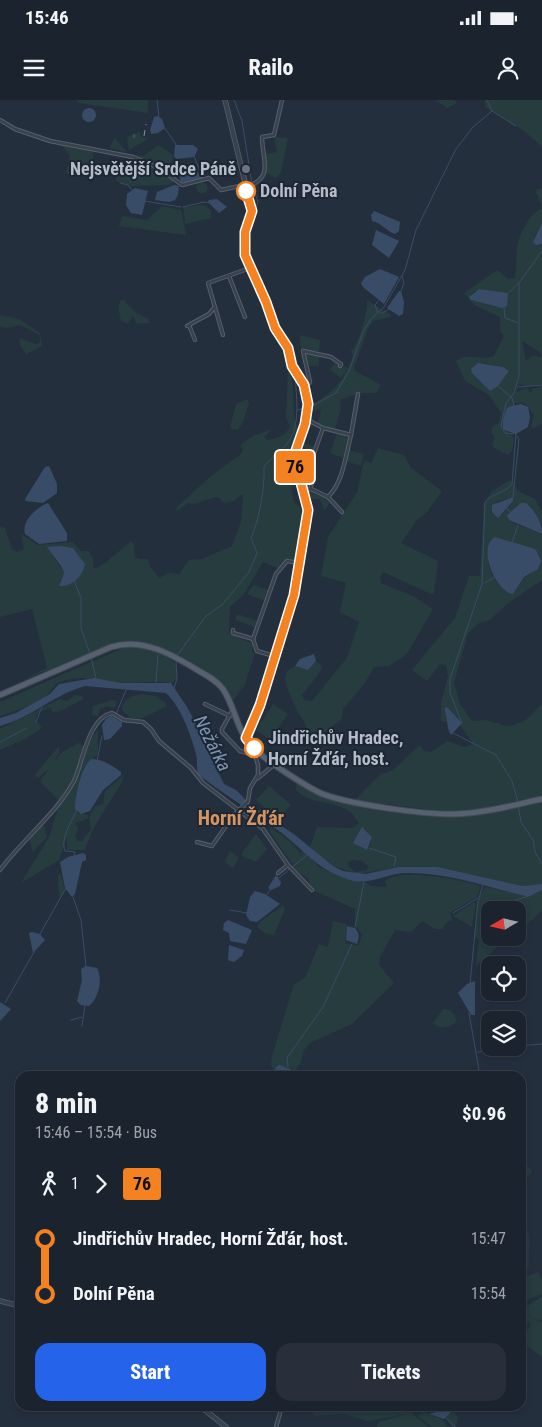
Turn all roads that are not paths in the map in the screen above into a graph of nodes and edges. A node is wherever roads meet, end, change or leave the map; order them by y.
1 (225, 100) edge
2 (282, 100) edge
3 (0, 120) edge
4 (245, 186) junction
5 (250, 268) junction
6 (229, 276) junction
7 (214, 308) junction
8 (245, 317) dead end
9 (223, 335) dead end
10 (195, 340) dead end
11 (340, 366) dead end
12 (305, 388) junction
13 (358, 394) dead end
14 (306, 419) junction
15 (323, 428) junction
16 (351, 435) junction
17 (311, 490) junction
18 (303, 492) junction
19 (328, 497) junction
20 (342, 512) dead end
21 (299, 563) junction
22 (233, 630) dead end
23 (252, 639) junction
24 (274, 656) junction
25 (0, 695) edge
26 (205, 704) dead end
27 (231, 713) junction
28 (246, 738) junction
29 (254, 748) junction
30 (255, 755) junction
31 (276, 764) junction
32 (259, 770) junction
33 (265, 773) junction
34 (258, 778) junction
35 (542, 800) edge
36 (241, 808) junction
37 (197, 842) dead end
38 (288, 865) junction
39 (0, 870) edge
40 (278, 873) dead end
41 (312, 890) dead end
42 (0, 1302) edge
43 (15, 1303) edge
44 (206, 1411) edge
45 (281, 1411) edge
46 (226, 1427) edge
47 (276, 1427) edge

1 - 4 street
2 - 4 street
3 - 4 street
4 - 5 street
5 - 6 street
5 - 12 street
6 - 7 street
6 - 8 street
7 - 9 street
7 - 10 street
11 - 12 street
12 - 14 street
13 - 16 street
14 - 15 street
14 - 18 street
15 - 16 street
15 - 17 street
16 - 19 street
17 - 18 street
17 - 19 street
18 - 21 street
19 - 20 street
21 - 23 street
21 - 24 street
22 - 23 street
23 - 24 street
24 - 28 street
25 - 27 main road
26 - 27 street
27 - 28 main road
27 - 30 street
28 - 29 main road
29 - 30 street
29 - 31 main road
30 - 32 street
31 - 33 street
31 - 35 main road
32 - 33 street
32 - 34 street
33 - 34 street
34 - 36 street
36 - 37 street
36 - 38 street
36 - 39 street
38 - 40 street
38 - 41 street
42 - 43 street
44 - 46 street
45 - 47 street

